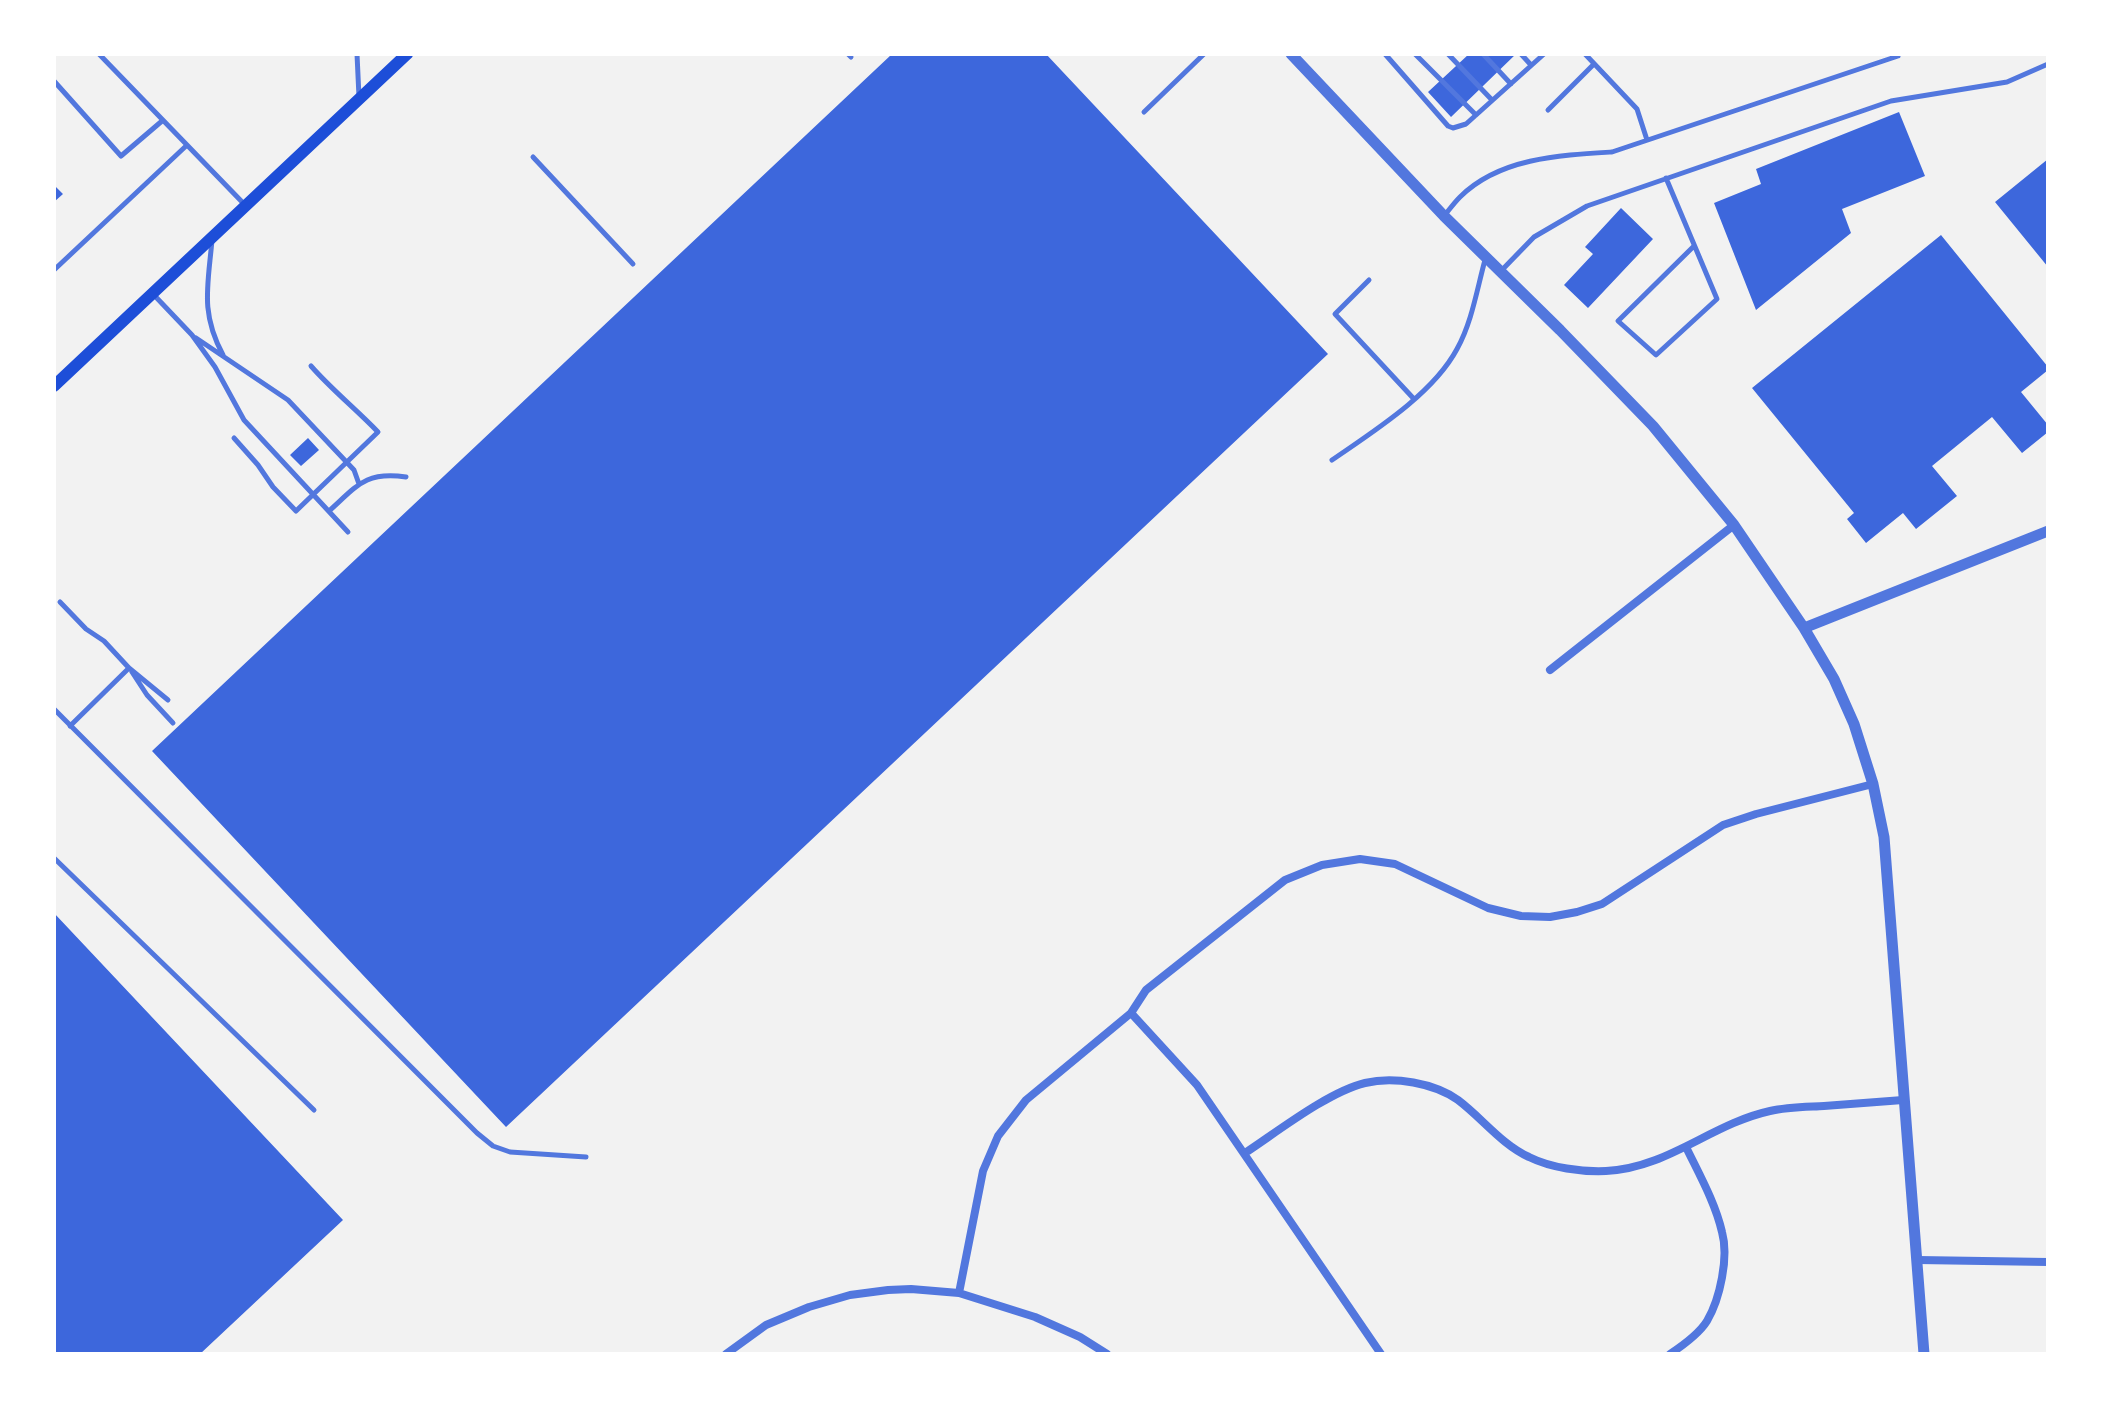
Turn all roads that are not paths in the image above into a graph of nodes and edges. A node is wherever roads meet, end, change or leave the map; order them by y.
1 (99, 54) edge
2 (357, 54) edge
3 (407, 54) edge
4 (1204, 54) edge
5 (1291, 54) edge
6 (1385, 54) edge
7 (1415, 54) edge
8 (1448, 54) edge
9 (1483, 54) edge
10 (1521, 54) edge
11 (1544, 54) edge
12 (1585, 54) edge
13 (1899, 55) edge
14 (1594, 64) junction
15 (2048, 64) edge
16 (1531, 65) junction
17 (54, 81) edge
18 (1511, 84) junction
19 (359, 99) junction
20 (1492, 100) junction
21 (1548, 110) dead end
22 (1144, 112) dead end
23 (1476, 115) junction
24 (162, 121) junction
25 (1647, 140) junction
26 (186, 146) junction
27 (533, 157) dead end
28 (1666, 178) junction
29 (246, 206) junction
30 (1444, 216) junction
31 (212, 237) junction
32 (1694, 246) junction
33 (1486, 259) junction
34 (633, 264) dead end
35 (54, 270) edge
36 (1499, 272) junction
37 (1369, 280) dead end
38 (153, 293) junction
39 (192, 335) junction
40 (223, 356) junction
41 (311, 366) dead end
42 (54, 386) edge
43 (1414, 399) junction
44 (234, 438) dead end
45 (1332, 460) dead end
46 (347, 462) junction
47 (406, 477) dead end
48 (359, 484) junction
49 (313, 494) junction
50 (329, 511) junction
51 (1734, 525) junction
52 (2048, 531) edge
53 (348, 532) dead end
54 (60, 602) dead end
55 (1804, 628) junction
56 (129, 668) junction
57 (1550, 670) dead end
58 (168, 700) dead end
59 (54, 709) edge
60 (173, 723) dead end
61 (70, 726) junction
62 (1873, 784) junction
63 (54, 858) edge
64 (1131, 1013) junction
65 (1903, 1100) junction
66 (314, 1110) dead end
67 (1686, 1147) junction
68 (1245, 1153) junction
69 (586, 1157) dead end
70 (1918, 1260) junction
71 (2048, 1262) edge
72 (959, 1293) junction
73 (726, 1354) edge
74 (1107, 1354) edge
75 (1381, 1354) edge
76 (1670, 1354) edge
77 (1924, 1354) edge

1 - 24 lane
2 - 19 lane
3 - 19 main road
4 - 22 lane
5 - 30 street
6 - 23 lane
7 - 23 lane
8 - 20 lane
9 - 18 lane
10 - 16 lane
11 - 16 lane
12 - 14 lane
13 - 25 lane
14 - 21 lane
14 - 25 lane
15 - 28 lane
16 - 18 lane
17 - 24 lane
18 - 20 lane
19 - 29 main road
20 - 23 lane
24 - 26 lane
25 - 30 lane
26 - 29 lane
26 - 35 lane
27 - 34 lane
28 - 32 lane
28 - 36 lane
29 - 31 main road
30 - 33 street
31 - 38 main road
31 - 40 lane
32 - 32 lane
33 - 36 street
33 - 43 lane
36 - 51 street
37 - 43 lane
38 - 39 lane
38 - 42 main road
39 - 40 lane
39 - 49 lane
40 - 46 lane
41 - 46 lane
43 - 45 lane
44 - 49 lane
46 - 48 lane
46 - 49 lane
47 - 48 lane
48 - 50 lane
49 - 50 lane
50 - 53 lane
51 - 55 street
51 - 57 street
52 - 55 street
54 - 56 lane
55 - 62 street
56 - 58 lane
56 - 60 lane
56 - 61 lane
59 - 61 lane
61 - 69 lane
62 - 64 street
62 - 65 street
63 - 66 lane
64 - 68 street
64 - 72 street
65 - 67 street
65 - 70 street
67 - 68 street
67 - 76 street
68 - 75 street
70 - 71 street
70 - 77 street
72 - 73 street
72 - 74 street

